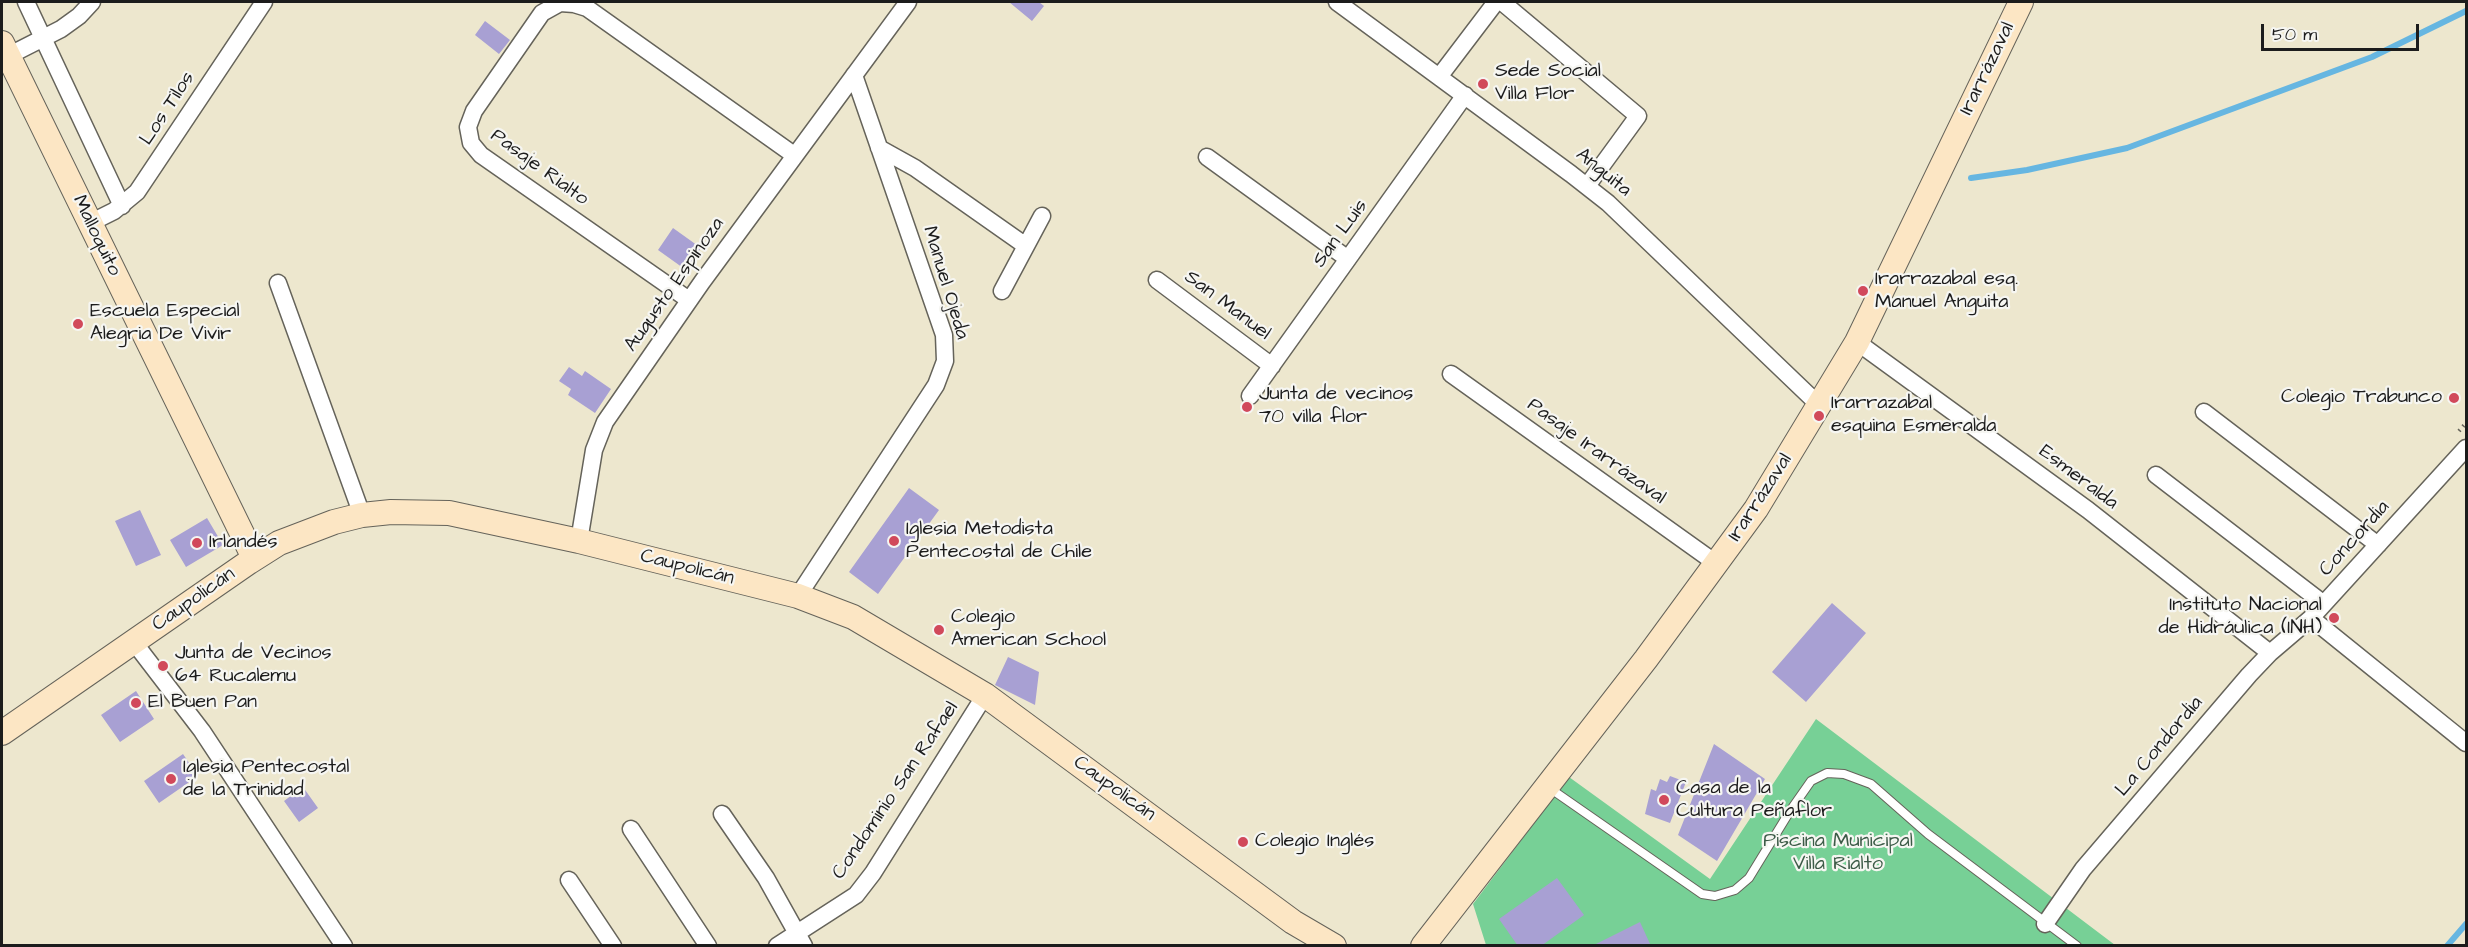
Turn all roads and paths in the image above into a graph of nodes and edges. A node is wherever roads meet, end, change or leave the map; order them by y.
1 (26, 2) edge
2 (92, 2) edge
3 (264, 2) edge
4 (908, 2) edge
5 (1337, 2) edge
6 (1496, 2) edge
7 (1502, 2) edge
8 (2021, 2) edge
9 (44, 38) junction
10 (4, 52) edge
11 (854, 75) junction
12 (1439, 77) junction
13 (1465, 96) junction
14 (879, 148) junction
15 (794, 155) junction
16 (1207, 157) dead end
17 (1587, 186) junction
18 (122, 206) junction
19 (1042, 216) dead end
20 (90, 223) junction
21 (1026, 246) junction
22 (1348, 259) junction
23 (1157, 280) dead end
24 (278, 283) dead end
25 (1002, 291) dead end
26 (689, 300) junction
27 (1857, 342) junction
28 (1272, 366) junction
29 (1450, 374) dead end
30 (1250, 396) dead end
31 (1820, 406) junction
32 (2204, 412) dead end
33 (2466, 448) edge
34 (2156, 475) dead end
35 (362, 516) junction
36 (579, 542) junction
37 (2378, 545) junction
38 (254, 558) junction
39 (1717, 564) junction
40 (798, 596) junction
41 (2324, 604) junction
42 (2311, 618) junction
43 (133, 641) junction
44 (2270, 653) junction
45 (986, 695) junction
46 (2, 734) edge
47 (2466, 743) edge
48 (1547, 787) junction
49 (722, 814) dead end
50 (631, 829) dead end
51 (569, 879) dead end
52 (2045, 924) junction
53 (801, 940) edge
54 (1432, 943) edge
55 (344, 945) edge
56 (614, 945) edge
57 (708, 945) edge
58 (777, 945) edge
59 (1334, 945) edge
60 (2077, 945) edge

1 - 9 street, Malloquito
2 - 9 street
3 - 18 street, Los Tilos
4 - 11 street
5 - 12 street, Anguita
6 - 12 street
7 - 17 street
8 - 27 main road, Irarrázaval
9 - 10 street
9 - 18 street, Malloquito
10 - 20 main road, Malloquito
11 - 14 street, Manuel Ojeda
11 - 15 street, Augusto Espinoza
12 - 13 street, Anguita
13 - 17 street, Anguita
13 - 22 street, San Luis
14 - 21 street
14 - 40 street, Manuel Ojeda
15 - 26 street, Augusto Espinoza
15 - 26 street, Pasaje Rialto
16 - 22 street
17 - 31 street, Anguita
18 - 20 street, Los Tilos
19 - 21 street
20 - 38 main road, Malloquito
21 - 25 street
22 - 28 street, San Luis
23 - 28 street, San Manuel
24 - 35 street
26 - 36 street, Augusto Espinoza
27 - 31 main road, Irarrázaval
27 - 44 street, Esmeralda
28 - 30 street, San Luis
29 - 39 street, Pasaje Irarrázaval
31 - 39 main road, Irarrázaval
32 - 37 street
33 - 37 street, Concordia
34 - 41 street
35 - 36 main road, Caupolicán
35 - 38 main road, Caupolicán
36 - 40 main road, Caupolicán
37 - 41 street, Concordia
38 - 43 main road, Caupolicán
39 - 48 main road, Irarrázaval
40 - 45 main road, Caupolicán
41 - 42 street, Concordia
42 - 44 street, Concordia
42 - 47 street
43 - 46 main road, Caupolicán
43 - 55 street
44 - 52 street, La Condordia
45 - 53 street, Condominio San Rafael
45 - 59 main road, Caupolicán
48 - 52 lane
48 - 54 main road, Irarrázaval
49 - 53 street
50 - 57 street
51 - 56 street
52 - 60 lane
53 - 58 street, Condominio San Rafael

